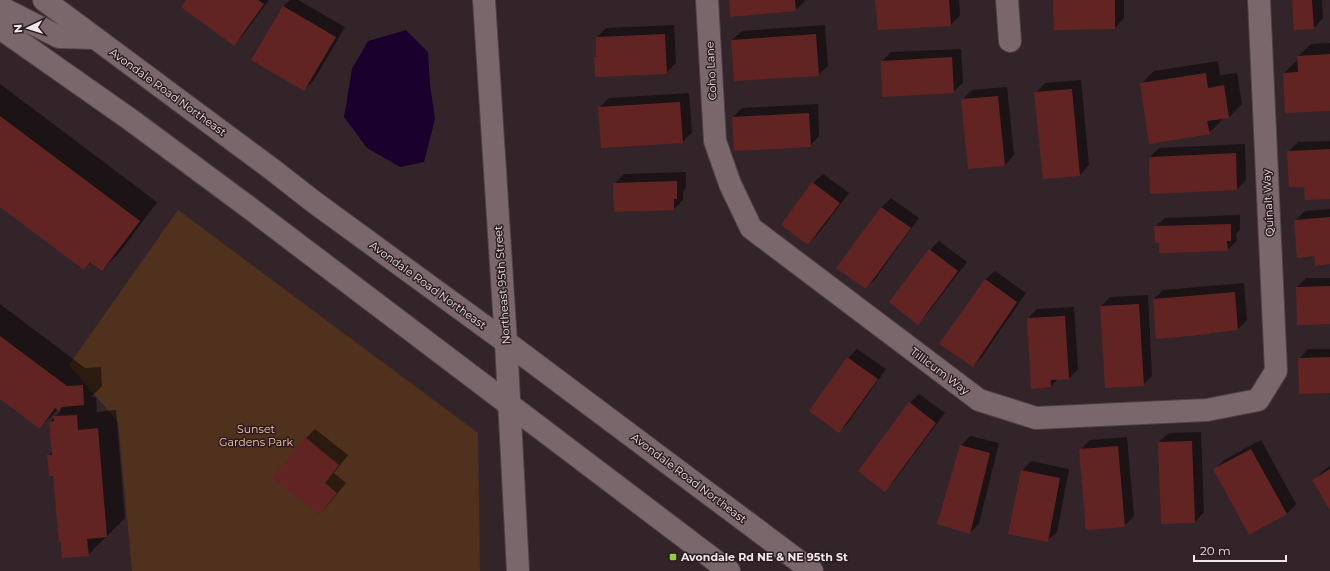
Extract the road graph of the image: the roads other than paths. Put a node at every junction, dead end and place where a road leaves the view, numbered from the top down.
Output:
1 (44, 0) edge
2 (484, 0) edge
3 (707, 0) edge
4 (1007, 0) edge
5 (1259, 0) edge
6 (0, 7) edge
7 (0, 28) edge
8 (95, 38) junction
9 (1010, 41) dead end
10 (715, 141) joint
11 (506, 342) junction
12 (1258, 400) joint
13 (510, 405) junction
14 (518, 571) edge
15 (729, 571) edge
16 (812, 571) edge

1 - 8 main road, Avondale Road Northeast
2 - 11 main road, Northeast 95th Street
3 - 10 main road, Coho Lane
4 - 9 main road
5 - 12 main road, Quinalt Way
6 - 8 main road
7 - 13 main road
8 - 11 main road, Avondale Road Northeast
10 - 12 main road, Tillicum Way
11 - 13 main road, Northeast 95th Street
11 - 16 main road, Avondale Road Northeast
13 - 14 main road, Northeast 95th Street
13 - 15 main road

